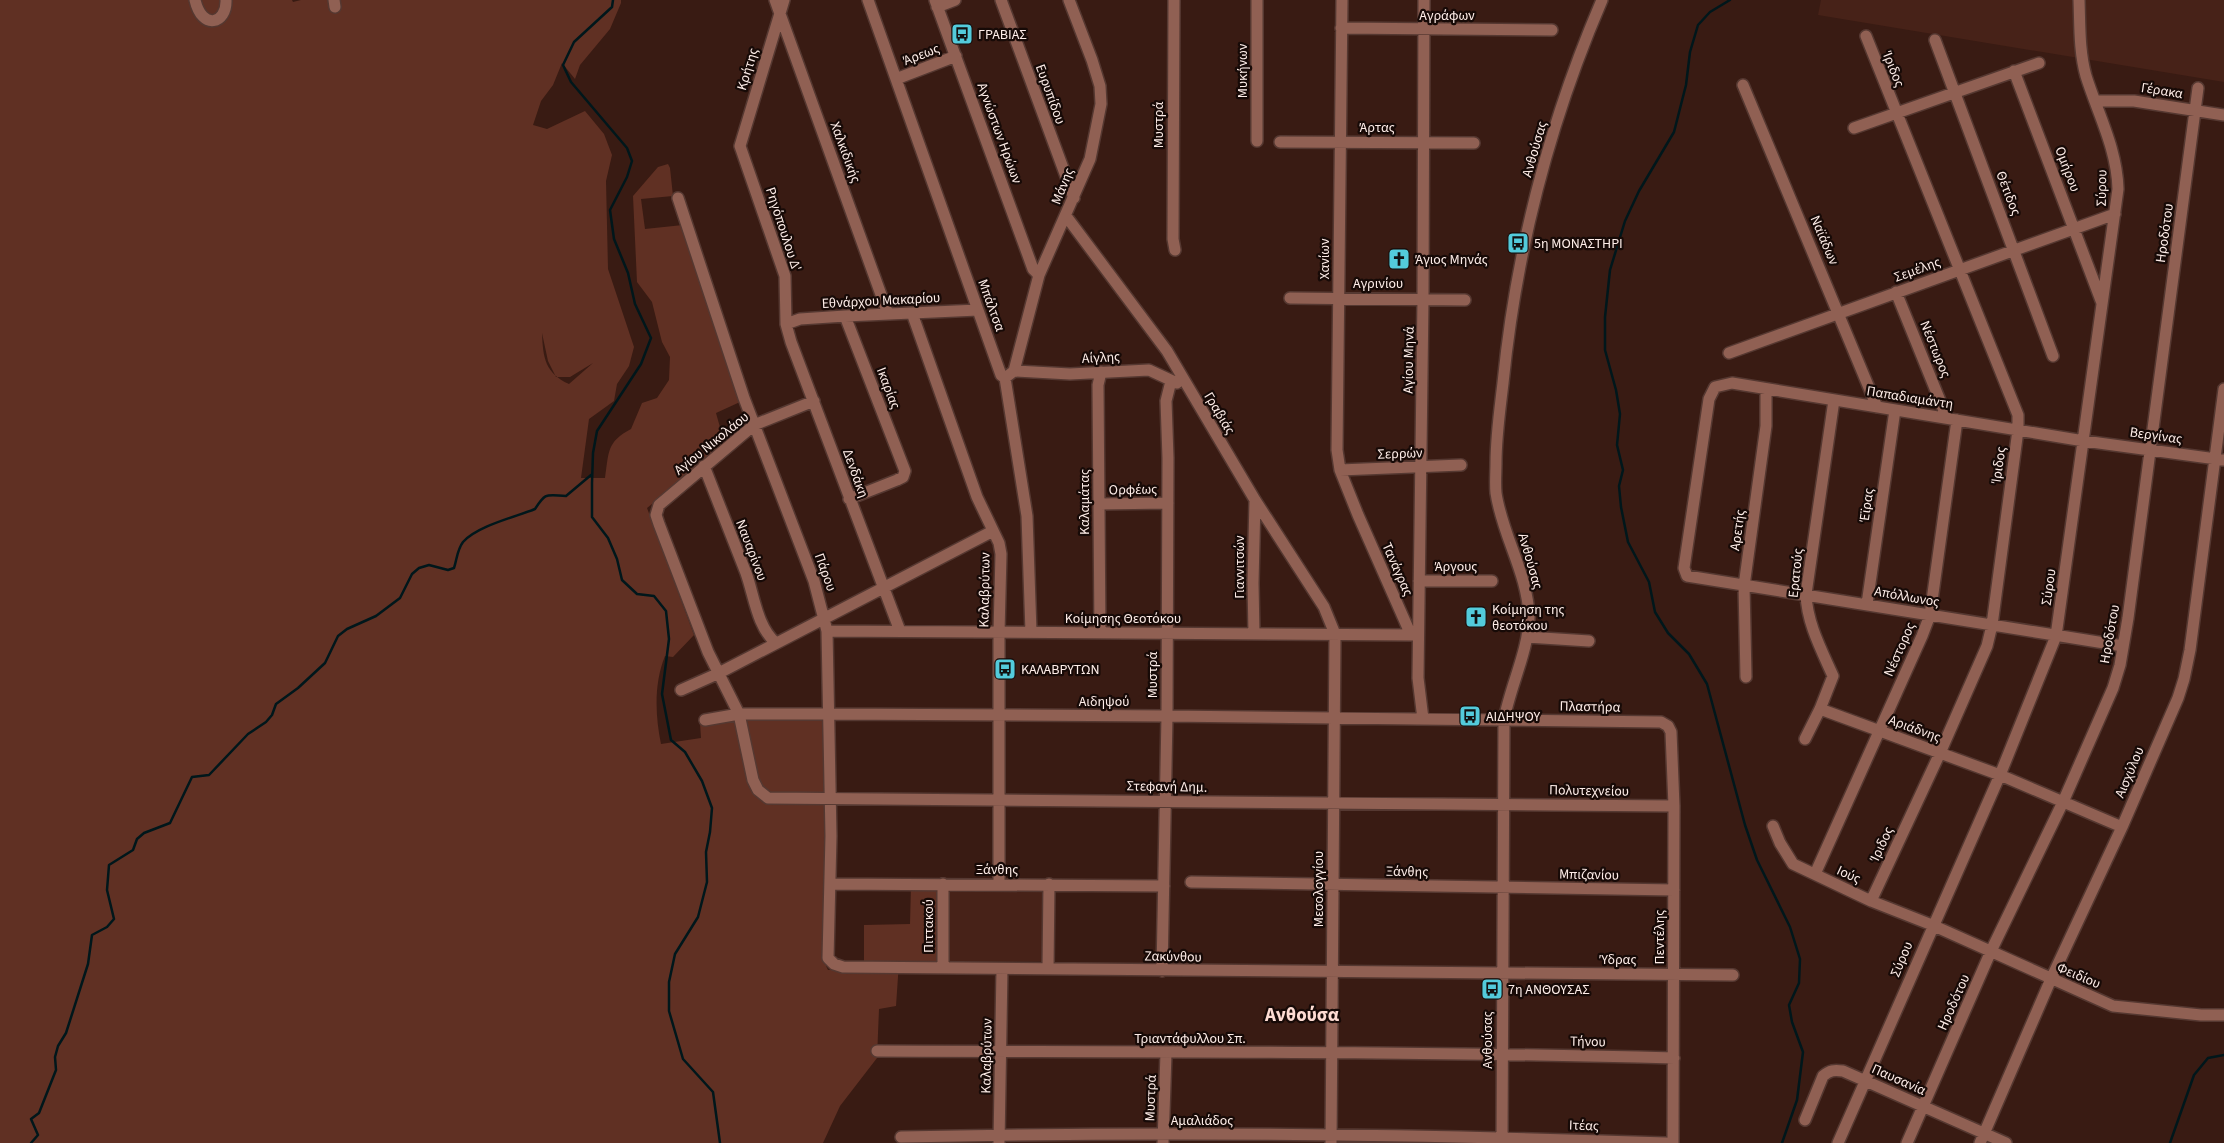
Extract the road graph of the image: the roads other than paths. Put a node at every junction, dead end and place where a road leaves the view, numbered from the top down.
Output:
1 (195, 0) edge
2 (226, 0) edge
3 (775, 0) edge
4 (784, 0) edge
5 (868, 0) edge
6 (955, 0) edge
7 (1001, 0) edge
8 (1069, 0) edge
9 (1174, 0) edge
10 (1257, 0) edge
11 (1342, 0) edge
12 (1424, 0) edge
13 (1602, 0) edge
14 (2079, 0) edge
15 (936, 4) edge
16 (780, 12) junction
17 (1342, 28) junction
18 (1424, 30) junction
19 (1552, 30) dead end
20 (1866, 36) dead end
21 (1935, 40) dead end
22 (956, 56) junction
23 (2039, 63) dead end
24 (2014, 71) junction
25 (896, 79) junction
26 (1743, 85) dead end
27 (2198, 88) dead end
28 (1954, 93) junction
29 (2095, 101) junction
30 (2195, 111) junction
31 (1896, 113) junction
32 (2224, 115) edge
33 (1854, 128) dead end
34 (1257, 141) dead end
35 (1280, 142) dead end
36 (1340, 142) junction
37 (1424, 142) junction
38 (1474, 143) dead end
39 (740, 146) joint
40 (678, 198) dead end
41 (1074, 198) junction
42 (2115, 214) junction
43 (1066, 216) junction
44 (2074, 228) junction
45 (1175, 250) dead end
46 (2015, 250) junction
47 (1958, 270) junction
48 (1039, 275) junction
49 (1896, 292) junction
50 (1290, 298) dead end
51 (1339, 298) junction
52 (1423, 299) junction
53 (1465, 300) dead end
54 (2102, 305) junction
55 (978, 310) junction
56 (1839, 312) junction
57 (912, 313) junction
58 (888, 314) junction
59 (846, 316) junction
60 (786, 324) junction
61 (1729, 353) dead end
62 (2053, 356) dead end
63 (1101, 372) junction
64 (1009, 375) junction
65 (1172, 381) junction
66 (1186, 385) junction
67 (1766, 389) junction
68 (2224, 389) edge
69 (1834, 400) junction
70 (814, 401) junction
71 (1877, 407) junction
72 (1895, 410) junction
73 (1952, 419) junction
74 (754, 425) junction
75 (2018, 430) junction
76 (2084, 441) junction
77 (2150, 449) junction
78 (2220, 459) edge
79 (704, 466) junction
80 (1460, 466) dead end
81 (1421, 467) junction
82 (1340, 470) junction
83 (849, 499) junction
84 (1255, 500) junction
85 (1168, 503) junction
86 (1100, 504) junction
87 (1358, 515) joint
88 (993, 531) junction
89 (1687, 576) joint
90 (1419, 580) junction
91 (1492, 581) dead end
92 (1744, 586) junction
93 (883, 588) junction
94 (1806, 594) junction
95 (1867, 604) junction
96 (1930, 615) junction
97 (825, 618) junction
98 (1992, 625) junction
99 (827, 631) junction
100 (900, 631) junction
101 (999, 632) junction
102 (1031, 632) junction
103 (1100, 633) junction
104 (1167, 633) junction
105 (1254, 634) junction
106 (1335, 634) junction
107 (1415, 635) junction
108 (2056, 636) junction
109 (1527, 637) junction
110 (1589, 641) dead end
111 (776, 643) junction
112 (2123, 646) junction
113 (717, 674) junction
114 (1746, 677) dead end
115 (680, 690) dead end
116 (1820, 709) junction
117 (739, 714) junction
118 (828, 714) junction
119 (999, 716) junction
120 (1167, 716) junction
121 (1334, 718) junction
122 (1423, 719) junction
123 (705, 720) dead end
124 (1504, 720) junction
125 (1878, 730) junction
126 (1671, 732) joint
127 (1805, 739) dead end
128 (1940, 753) junction
129 (2000, 775) junction
130 (830, 798) junction
131 (999, 800) junction
132 (1166, 801) junction
133 (2063, 802) junction
134 (1334, 803) junction
135 (1504, 804) junction
136 (1674, 806) junction
137 (1773, 826) dead end
138 (2122, 827) junction
139 (1814, 874) junction
140 (1191, 882) dead end
141 (830, 884) junction
142 (943, 884) junction
143 (999, 884) junction
144 (1049, 884) junction
145 (1333, 885) junction
146 (1164, 886) junction
147 (1503, 887) junction
148 (1674, 890) junction
149 (1871, 901) junction
150 (1932, 925) junction
151 (1991, 952) junction
152 (843, 968) joint
153 (943, 968) junction
154 (1002, 969) junction
155 (1048, 969) junction
156 (1162, 970) junction
157 (1332, 972) junction
158 (1503, 973) junction
159 (1674, 975) junction
160 (1733, 975) dead end
161 (2051, 980) junction
162 (2224, 1015) edge
163 (877, 1051) dead end
164 (1002, 1051) junction
165 (1332, 1052) junction
166 (1166, 1053) junction
167 (1502, 1054) junction
168 (1674, 1058) junction
169 (1865, 1081) junction
170 (1923, 1106) junction
171 (1805, 1120) dead end
172 (901, 1136) dead end
173 (1982, 1138) edge
174 (1164, 1139) edge
175 (1331, 1139) edge
176 (999, 1140) edge
177 (1502, 1140) edge
178 (1666, 1143) edge
179 (1673, 1143) edge
180 (1838, 1143) edge
181 (1907, 1143) edge
182 (2006, 1143) edge

1 - 2 street
3 - 16 street, Χαλκιδικής
4 - 16 street, Κρήτης
5 - 25 street, Μπάλτσα
6 - 15 street
7 - 41 street, Ευρυπίδου
8 - 41 street, Μάνης
9 - 45 street, Μυστρά
10 - 34 street, Μυκήνων
11 - 17 street, Χανίων
12 - 18 street, Αγίου Μηνά
13 - 109 street, Ανθούσας
14 - 29 street, Σύρου
15 - 22 street, Αγνώστων Ηρώων
16 - 39 street, Κρήτης
16 - 58 street, Χαλκιδικής
17 - 18 street, Αγράφων
17 - 36 street, Χανίων
18 - 19 street, Αγράφων
18 - 37 street, Αγίου Μηνά
20 - 31 street, Ίριδος
21 - 28 street, Θέτιδος
22 - 25 street, Άρεως
22 - 48 street, Αγνώστων Ηρώων
23 - 24 street
24 - 28 street
24 - 44 street, Ομήρου
25 - 55 street, Μπάλτσα
26 - 56 street, Ναϊάδων
27 - 30 street, Ηροδότου
28 - 31 street
28 - 46 street, Θέτιδος
29 - 30 street, Γέρακα
29 - 42 street, Σύρου
30 - 32 street, Γέρακα
30 - 77 street, Ηροδότου
31 - 33 street
31 - 47 street, Ίριδος
35 - 36 street, Άρτας
36 - 37 street, Άρτας
36 - 51 street, Χανίων
37 - 38 street, Άρτας
37 - 52 street, Αγίου Μηνά
39 - 60 street, Ρηγόπουλου Δ'
40 - 74 street, Πάρου
41 - 43 street, Μάνης
42 - 44 street, Σεμέλης
42 - 54 street, Σύρου
43 - 48 street, Μάνης
43 - 66 street, Γραβιάς
44 - 46 street, Σεμέλης
44 - 54 street, Ομήρου
46 - 47 street, Σεμέλης
46 - 62 street, Θέτιδος
47 - 49 street, Σεμέλης
47 - 75 street, Ίριδος
48 - 64 street, Μάνης
49 - 56 street, Σεμέλης
49 - 73 street, Νέστωρος
50 - 51 street, Αγρινίου
51 - 52 street, Αγρινίου
51 - 82 street, Χανίων
52 - 53 street, Αγρινίου
52 - 81 street, Αγίου Μηνά
54 - 76 street, Σύρου
55 - 57 street, Εθνάρχου Μακαρίου
55 - 64 street, Μπάλτσα
56 - 61 street, Σεμέλης
56 - 71 street, Ναϊάδων
57 - 58 street, Εθνάρχου Μακαρίου
57 - 88 street, Καλαβρύτων
58 - 59 street, Εθνάρχου Μακαρίου
59 - 60 street, Εθνάρχου Μακαρίου
59 - 83 street, Ικαρίας
60 - 70 street, Δενδάκη
63 - 64 street, Αίγλης
63 - 65 street, Αίγλης
63 - 86 street, Καλαμάτας
64 - 102 street, Μπάλτσα
65 - 66 street, Αίγλης
65 - 85 street, Μυστρά
66 - 84 street, Γραβιάς
67 - 69 street, Παπαδιαμάντη
67 - 89 street, Παπαδιαμάντη
67 - 92 street, Αρετής
68 - 78 street, Αισχύλου
69 - 71 street, Παπαδιαμάντη
69 - 94 street, Ερατούς
70 - 74 street, Αγίου Νικολάου
70 - 83 street, Δενδάκη
71 - 72 street, Παπαδιαμάντη
72 - 73 street, Παπαδιαμάντη
72 - 95 street, Έϊρας
73 - 75 street, Παπαδιαμάντη
73 - 96 street, Νέστορος
74 - 79 street, Αγίου Νικολάου
74 - 97 street, Πάρου
75 - 76 street, Παπαδιαμάντη
75 - 98 street, Ίριδος
76 - 77 street, Βεργίνας
76 - 108 street, Σύρου
77 - 78 street, Βεργίνας
77 - 112 street, Ηροδότου
78 - 138 street, Αισχύλου
79 - 111 street, Ναυαρίνου
79 - 113 street, Αγίου Νικολάου
80 - 81 street, Σερρών
81 - 82 street, Σερρών
81 - 90 street, Αγίου Μηνά
82 - 87 street, Χανίων
83 - 93 street, Δενδάκη
84 - 105 street, Γιαννιτσών
84 - 106 street, Γραβιάς
85 - 86 street, Ορφέως
85 - 104 street, Μυστρά
86 - 103 street, Καλαμάτας
87 - 107 street, Τανάγρας
88 - 93 street
88 - 101 street, Καλαβρύτων
89 - 92 street, Απόλλωνος
90 - 91 street, Άργους
90 - 107 street, Αγίου Μηνά
92 - 94 street, Απόλλωνος
92 - 114 street, Αρετής
93 - 97 street
93 - 100 street, Δενδάκη
94 - 95 street, Απόλλωνος
94 - 116 street, Ερατούς
95 - 96 street, Απόλλωνος
96 - 98 street, Απόλλωνος
96 - 125 street, Νέστορος
97 - 99 street, Πάρου
97 - 111 street
98 - 108 street, Απόλλωνος
98 - 128 street, Ίριδος
99 - 100 street, Κοίμησης Θεοτόκου
99 - 118 street, Πάρου
100 - 101 street, Κοίμησης Θεοτόκου
101 - 102 street, Κοίμησης Θεοτόκου
101 - 119 street, Καλαβρύτων
102 - 103 street, Κοίμησης Θεοτόκου
103 - 104 street, Κοίμησης Θεοτόκου
104 - 105 street, Κοίμησης Θεοτόκου
104 - 120 street, Μυστρά
105 - 106 street, Κοίμησης Θεοτόκου
106 - 107 street, Κοίμησης Θεοτόκου
106 - 121 street, Μεσολογγίου
107 - 122 street, Αγίου Μηνά
108 - 112 street, Απόλλωνος
108 - 129 street, Σύρου
109 - 110 street
109 - 124 street, Ανθούσας
111 - 113 street
112 - 133 street, Ηροδότου
113 - 115 street
113 - 117 street
116 - 125 street, Αριάδνης
116 - 127 street, Ερατούς
117 - 118 street, Αιδηψού
117 - 123 street, Αιδηψού
117 - 130 street, Στεφανή Δημ.
118 - 119 street, Αιδηψού
118 - 130 street, Πάρου
119 - 120 street, Αιδηψού
119 - 131 street, Καλαβρύτων
120 - 121 street, Αιδηψού
120 - 132 street, Μυστρά
121 - 122 street, Αιδηψού
121 - 134 street, Μεσολογγίου
122 - 124 street, Αιδηψού
124 - 126 street, Πλαστήρα
124 - 135 street, Ανθούσας
125 - 128 street, Αριάδνης
125 - 139 street, Νέστορος
126 - 136 street, Πεντέλης
128 - 129 street, Αριάδνης
128 - 149 street, Ίριδος
129 - 133 street, Αριάδνης
129 - 150 street, Σύρου
130 - 131 street, Στεφανή Δημ.
130 - 141 street, Πάρου
131 - 132 street, Στεφανή Δημ.
131 - 143 street, Καλαβρύτων
132 - 134 street, Στεφανή Δημ.
132 - 146 street, Μυστρά
133 - 138 street, Αριάδνης
133 - 151 street, Ηροδότου
134 - 135 street, Στεφανή Δημ.
134 - 145 street, Μεσολογγίου
135 - 136 street, Πολυτεχνείου
135 - 147 street, Ανθούσας
136 - 148 street, Πεντέλης
137 - 139 street, Ιούς
138 - 161 street, Αισχύλου
139 - 149 street, Ιούς
140 - 145 street, Ξάνθης
141 - 142 street, Ξάνθης
141 - 152 street, Πάρου
142 - 143 street, Ξάνθης
142 - 153 street, Πιττακού
143 - 144 street, Ξάνθης
144 - 146 street, Ξάνθης
144 - 155 street
145 - 147 street, Ξάνθης
145 - 157 street, Μεσολογγίου
146 - 156 street, Μυστρά
147 - 148 street, Μπιζανίου
147 - 158 street, Ανθούσας
148 - 159 street, Πεντέλης
149 - 150 street, Ιούς
150 - 151 street, Φειδίου
150 - 169 street, Σύρου
151 - 161 street, Φειδίου
151 - 170 street, Ηροδότου
152 - 153 street, Ζακύνθου
153 - 154 street, Ζακύνθου
154 - 155 street, Ζακύνθου
154 - 164 street, Καλαβρύτων
155 - 156 street, Ζακύνθου
156 - 157 street, Ζακύνθου
157 - 158 street, Ζακύνθου
157 - 165 street, Μεσολογγίου
158 - 159 street, Ύδρας
158 - 167 street, Ανθούσας
159 - 160 street, Ύδρας
159 - 168 street, Πεντέλης
161 - 162 street, Φειδίου
161 - 173 street, Αισχύλου
163 - 164 street, Τριαντάφυλλου Σπ.
164 - 166 street, Τριαντάφυλλου Σπ.
164 - 176 street, Καλαβρύτων
165 - 166 street, Τριαντάφυλλου Σπ.
165 - 167 street, Τριαντάφυλλου Σπ.
165 - 175 street, Μεσολογγίου
166 - 174 street, Μυστρά
167 - 168 street, Τήνου
167 - 177 street, Ανθούσας
168 - 179 street, Πεντέλης
169 - 170 street, Παυσανία
169 - 171 street, Παυσανία
169 - 180 street, Σύρου
170 - 173 street, Παυσανία
170 - 181 street, Ηροδότου
172 - 176 street, Αμαλιάδος
173 - 182 street, Παυσανία
174 - 175 street, Αμαλιάδος
174 - 176 street, Αμαλιάδος
175 - 177 street, Αμαλιάδος
177 - 178 street, Ιτέας

